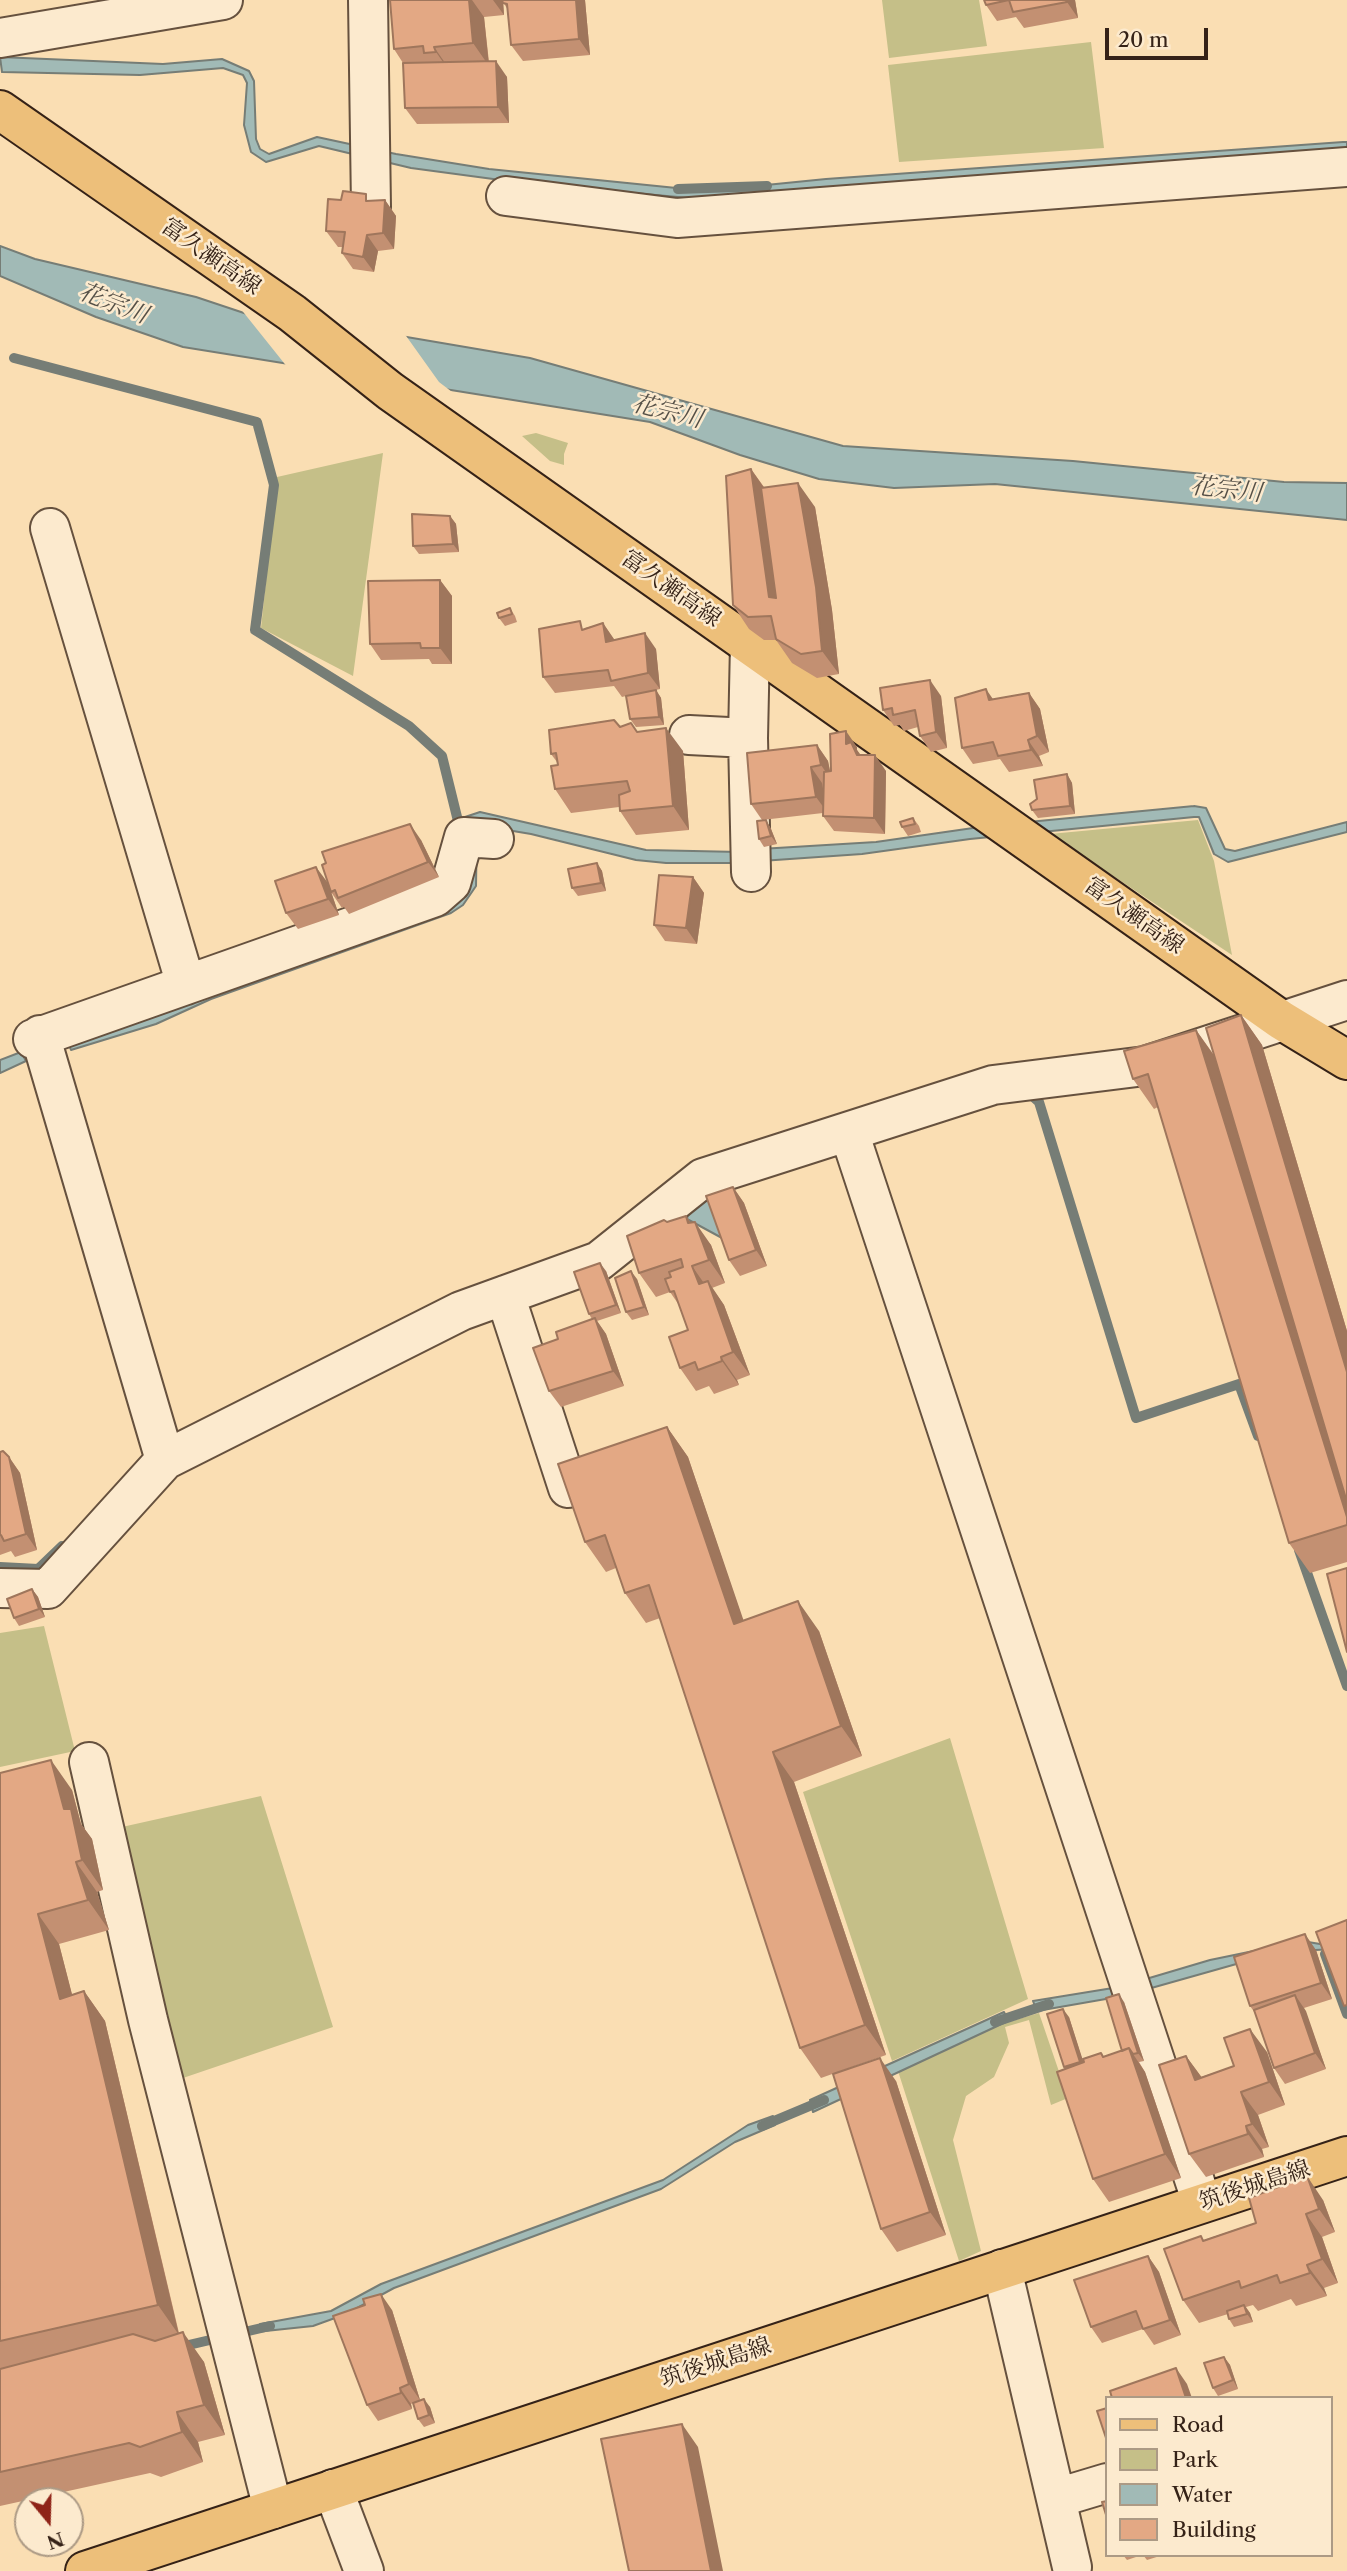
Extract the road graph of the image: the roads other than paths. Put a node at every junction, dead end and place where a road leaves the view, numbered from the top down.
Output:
1 (223, 0) edge
2 (368, 0) edge
3 (98, 9) edge
4 (0, 38) edge
5 (0, 110) edge
6 (1347, 167) edge
7 (506, 196) dead end
8 (371, 207) edge
9 (50, 528) dead end
10 (750, 644) junction
11 (689, 735) dead end
12 (748, 738) junction
13 (494, 839) dead end
14 (751, 872) dead end
15 (186, 985) junction
16 (1347, 1000) edge
17 (1281, 1020) junction
18 (1347, 1060) edge
19 (849, 1132) junction
20 (505, 1295) junction
21 (165, 1460) junction
22 (568, 1488) edge
23 (0, 1588) edge
24 (89, 1762) dead end
25 (1347, 2156) edge
26 (1202, 2203) junction
27 (1002, 2269) junction
28 (1106, 2483) edge
29 (333, 2489) junction
30 (1056, 2498) junction
31 (273, 2509) junction
32 (1072, 2567) dead end
33 (85, 2571) edge
34 (364, 2571) edge

1 - 3 street
2 - 8 street
3 - 4 street
5 - 10 main road, 富久瀬高線
6 - 7 street
9 - 15 street
10 - 12 street
10 - 17 main road, 富久瀬高線
11 - 12 street
12 - 14 street
13 - 15 street
15 - 21 street
16 - 17 street
17 - 18 main road, 富久瀬高線
17 - 19 street
19 - 20 street
19 - 26 street
20 - 21 street
20 - 22 street
21 - 23 street
24 - 31 street
25 - 26 main road, 筑後城島線
26 - 27 main road, 筑後城島線
27 - 29 main road, 筑後城島線
27 - 30 street
28 - 30 street
29 - 31 main road, 筑後城島線
29 - 34 street
30 - 32 street
31 - 33 main road, 筑後城島線

